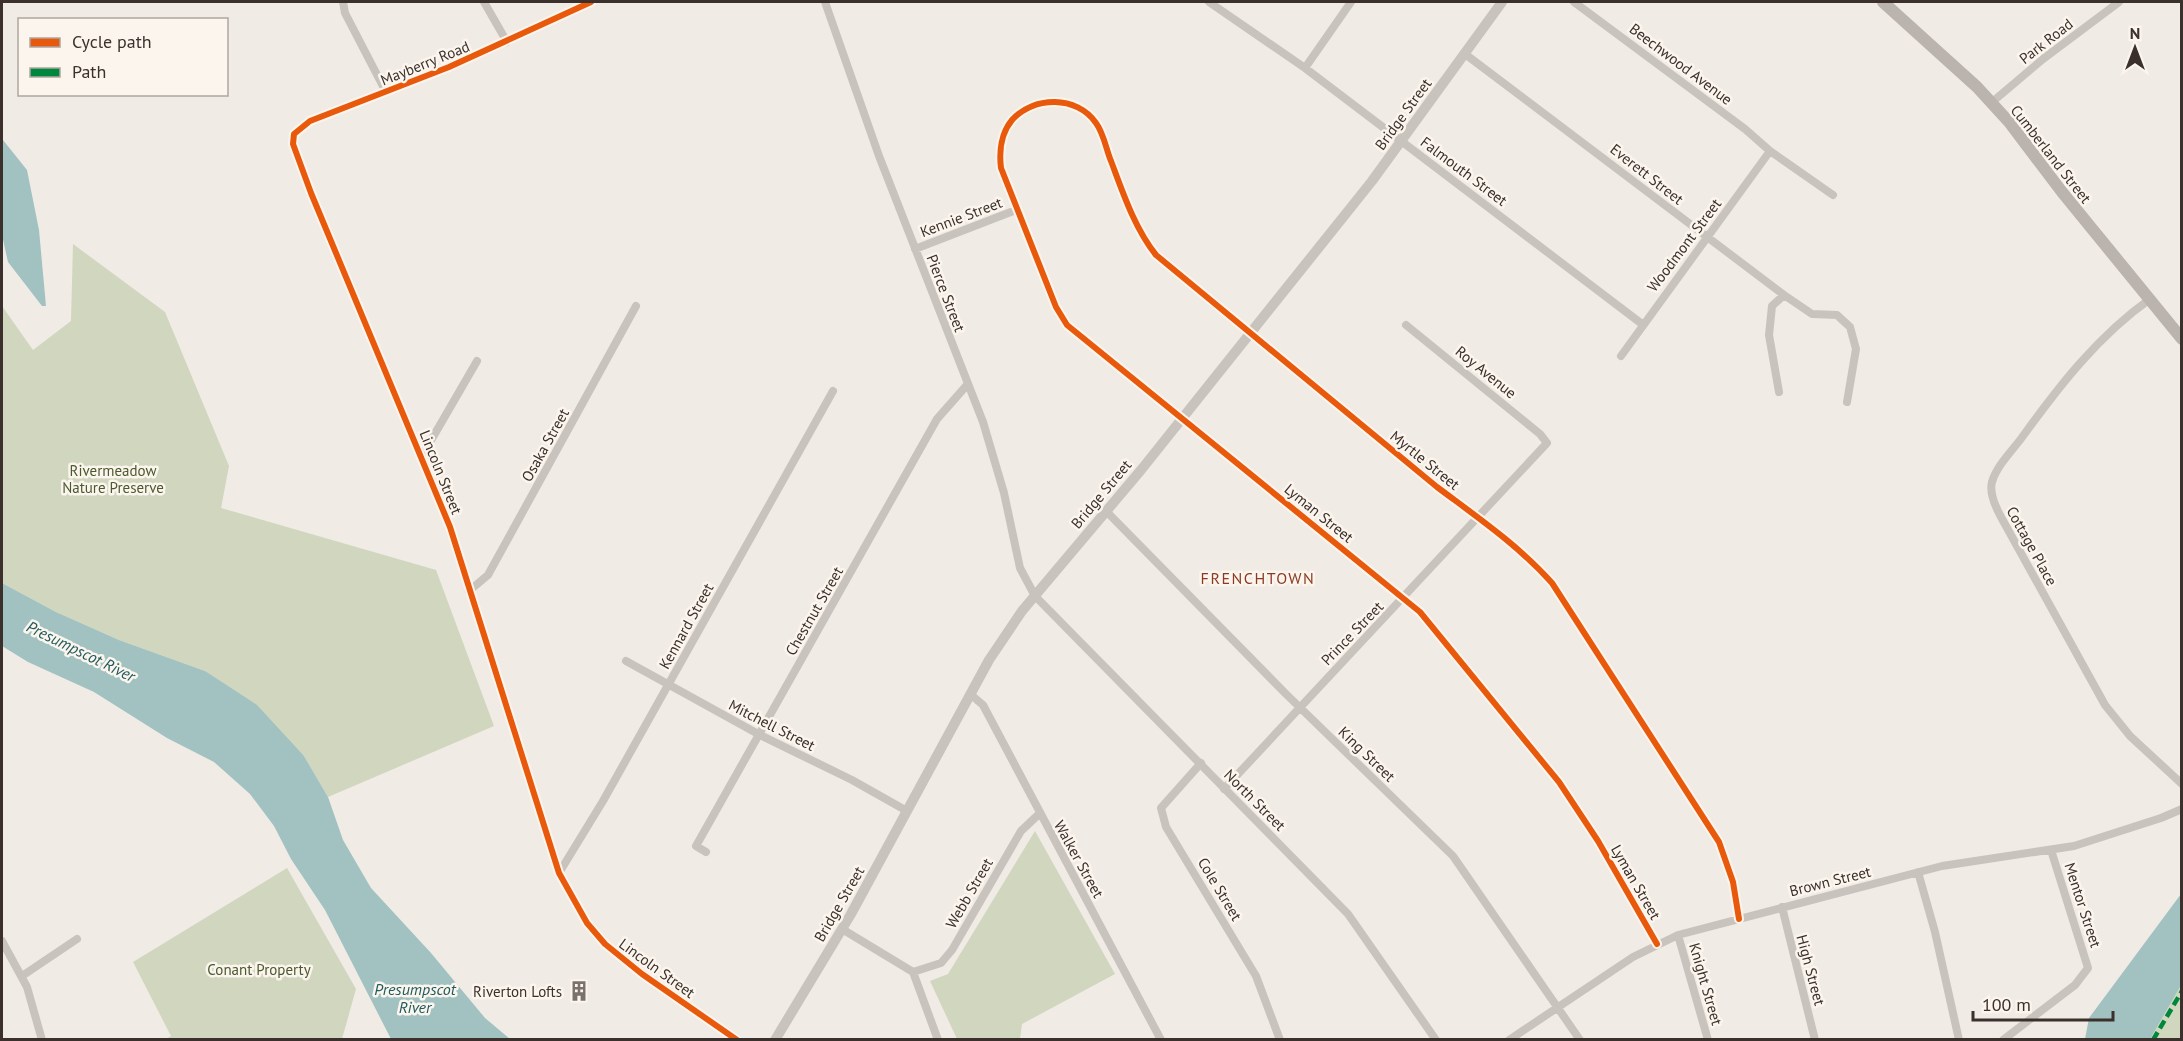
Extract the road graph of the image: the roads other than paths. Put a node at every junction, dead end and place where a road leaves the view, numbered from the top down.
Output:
1 (343, 2) edge
2 (484, 2) edge
3 (591, 2) edge
4 (825, 2) edge
5 (1209, 2) edge
6 (1351, 2) edge
7 (1502, 2) edge
8 (1574, 2) edge
9 (1883, 2) edge
10 (2118, 2) edge
11 (1220, 5) edge
12 (507, 42) junction
13 (1465, 54) junction
14 (1305, 68) junction
15 (386, 92) junction
16 (1991, 104) junction
17 (1023, 110) joint
18 (299, 129) joint
19 (1402, 141) junction
20 (1770, 152) junction
21 (1833, 195) dead end
22 (1016, 210) junction
23 (1707, 236) junction
24 (915, 249) junction
25 (1784, 295) junction
26 (2150, 299) junction
27 (636, 306) dead end
28 (1642, 324) junction
29 (1406, 325) dead end
30 (1250, 334) junction
31 (2181, 339) edge
32 (1621, 356) dead end
33 (477, 361) dead end
34 (967, 385) junction
35 (832, 391) dead end
36 (1779, 392) dead end
37 (1847, 402) dead end
38 (1182, 416) junction
39 (1547, 443) joint
40 (422, 456) junction
41 (1106, 511) junction
42 (1480, 517) junction
43 (469, 591) junction
44 (1035, 596) junction
45 (1405, 597) junction
46 (626, 661) dead end
47 (668, 685) junction
48 (970, 694) junction
49 (1301, 707) junction
50 (760, 735) junction
51 (1201, 763) junction
52 (2181, 784) edge
53 (1224, 789) junction
54 (2181, 808) edge
55 (907, 811) junction
56 (1039, 814) junction
57 (2051, 850) junction
58 (706, 852) dead end
59 (1918, 872) junction
60 (559, 873) junction
61 (1782, 907) junction
62 (1739, 919) junction
63 (842, 929) junction
64 (1678, 935) junction
65 (77, 939) dead end
66 (2, 941) edge
67 (1658, 944) junction
68 (913, 972) junction
69 (22, 976) junction
70 (1559, 1006) junction
71 (42, 1040) edge
72 (737, 1040) edge
73 (775, 1040) edge
74 (938, 1040) edge
75 (1161, 1040) edge
76 (1280, 1040) edge
77 (1436, 1040) edge
78 (1509, 1040) edge
79 (1580, 1040) edge
80 (1708, 1040) edge
81 (1815, 1040) edge
82 (1959, 1040) edge
83 (2003, 1040) edge

1 - 15 street
2 - 12 street
3 - 12 street, Mayberry Road
4 - 24 street, Pierce Street
5 - 11 street, Falmouth Street
6 - 14 street
7 - 13 street, Bridge Street
8 - 20 street, Beechwood Avenue
9 - 16 main road, Cumberland Street
10 - 16 street, Park Road
11 - 14 street, Falmouth Street
12 - 15 street, Mayberry Road
13 - 19 street, Bridge Street
13 - 23 street, Everett Street
14 - 19 street, Falmouth Street
15 - 18 street, Mayberry Road
16 - 26 main road, Cumberland Street
17 - 22 street, Lyman Street
17 - 30 street, Myrtle Street
18 - 40 street, Lincoln Street
19 - 28 street, Falmouth Street
19 - 30 street, Bridge Street
20 - 21 street, Beechwood Avenue
20 - 23 street, Woodmont Street
22 - 24 street, Kennie Street
22 - 38 street, Lyman Street
23 - 25 street, Everett Street
23 - 28 street, Woodmont Street
24 - 34 street, Pierce Street
25 - 36 street
25 - 37 street, Everett Street
26 - 31 main road, Cumberland Street
26 - 52 street, Cottage Place
27 - 43 street, Osaka Street
28 - 32 street, Woodmont Street
29 - 39 street, Roy Avenue
30 - 38 street, Bridge Street
30 - 42 street, Myrtle Street
33 - 40 street
34 - 44 street, Pierce Street
34 - 50 street, Chestnut Street
35 - 47 street, Kennard Street
38 - 41 street, Bridge Street
38 - 45 street, Lyman Street
39 - 42 street, Prince Street
40 - 43 street, Lincoln Street
41 - 44 street, Bridge Street
41 - 49 street, King Street
42 - 45 street, Prince Street
42 - 62 street, Myrtle Street
43 - 60 street, Lincoln Street
44 - 48 street, Bridge Street
44 - 51 street, North Street
45 - 49 street, Prince Street
45 - 67 street, Lyman Street
46 - 47 street, Mitchell Street
47 - 50 street, Mitchell Street
47 - 60 street, Kennard Street
48 - 55 street, Bridge Street
48 - 56 street, Walker Street
49 - 53 street, Prince Street
49 - 70 street, King Street
50 - 55 street, Mitchell Street
50 - 58 street, Chestnut Street
51 - 53 street, North Street
51 - 76 street, Cole Street
53 - 77 street, North Street
54 - 57 street, Brown Street
55 - 63 street, Bridge Street
56 - 68 street, Webb Street
56 - 75 street, Walker Street
57 - 59 street, Brown Street
57 - 83 street, Mentor Street
59 - 61 street, Brown Street
59 - 82 street
60 - 72 street, Lincoln Street
61 - 62 street, Brown Street
61 - 81 street, High Street
62 - 64 street, Brown Street
63 - 68 street
63 - 73 street, Bridge Street
64 - 67 street, Brown Street
64 - 80 street, Knight Street
65 - 69 street
66 - 69 street
67 - 70 street, Brown Street
68 - 74 street
69 - 71 street
70 - 78 street, Brown Street
70 - 79 street, King Street

